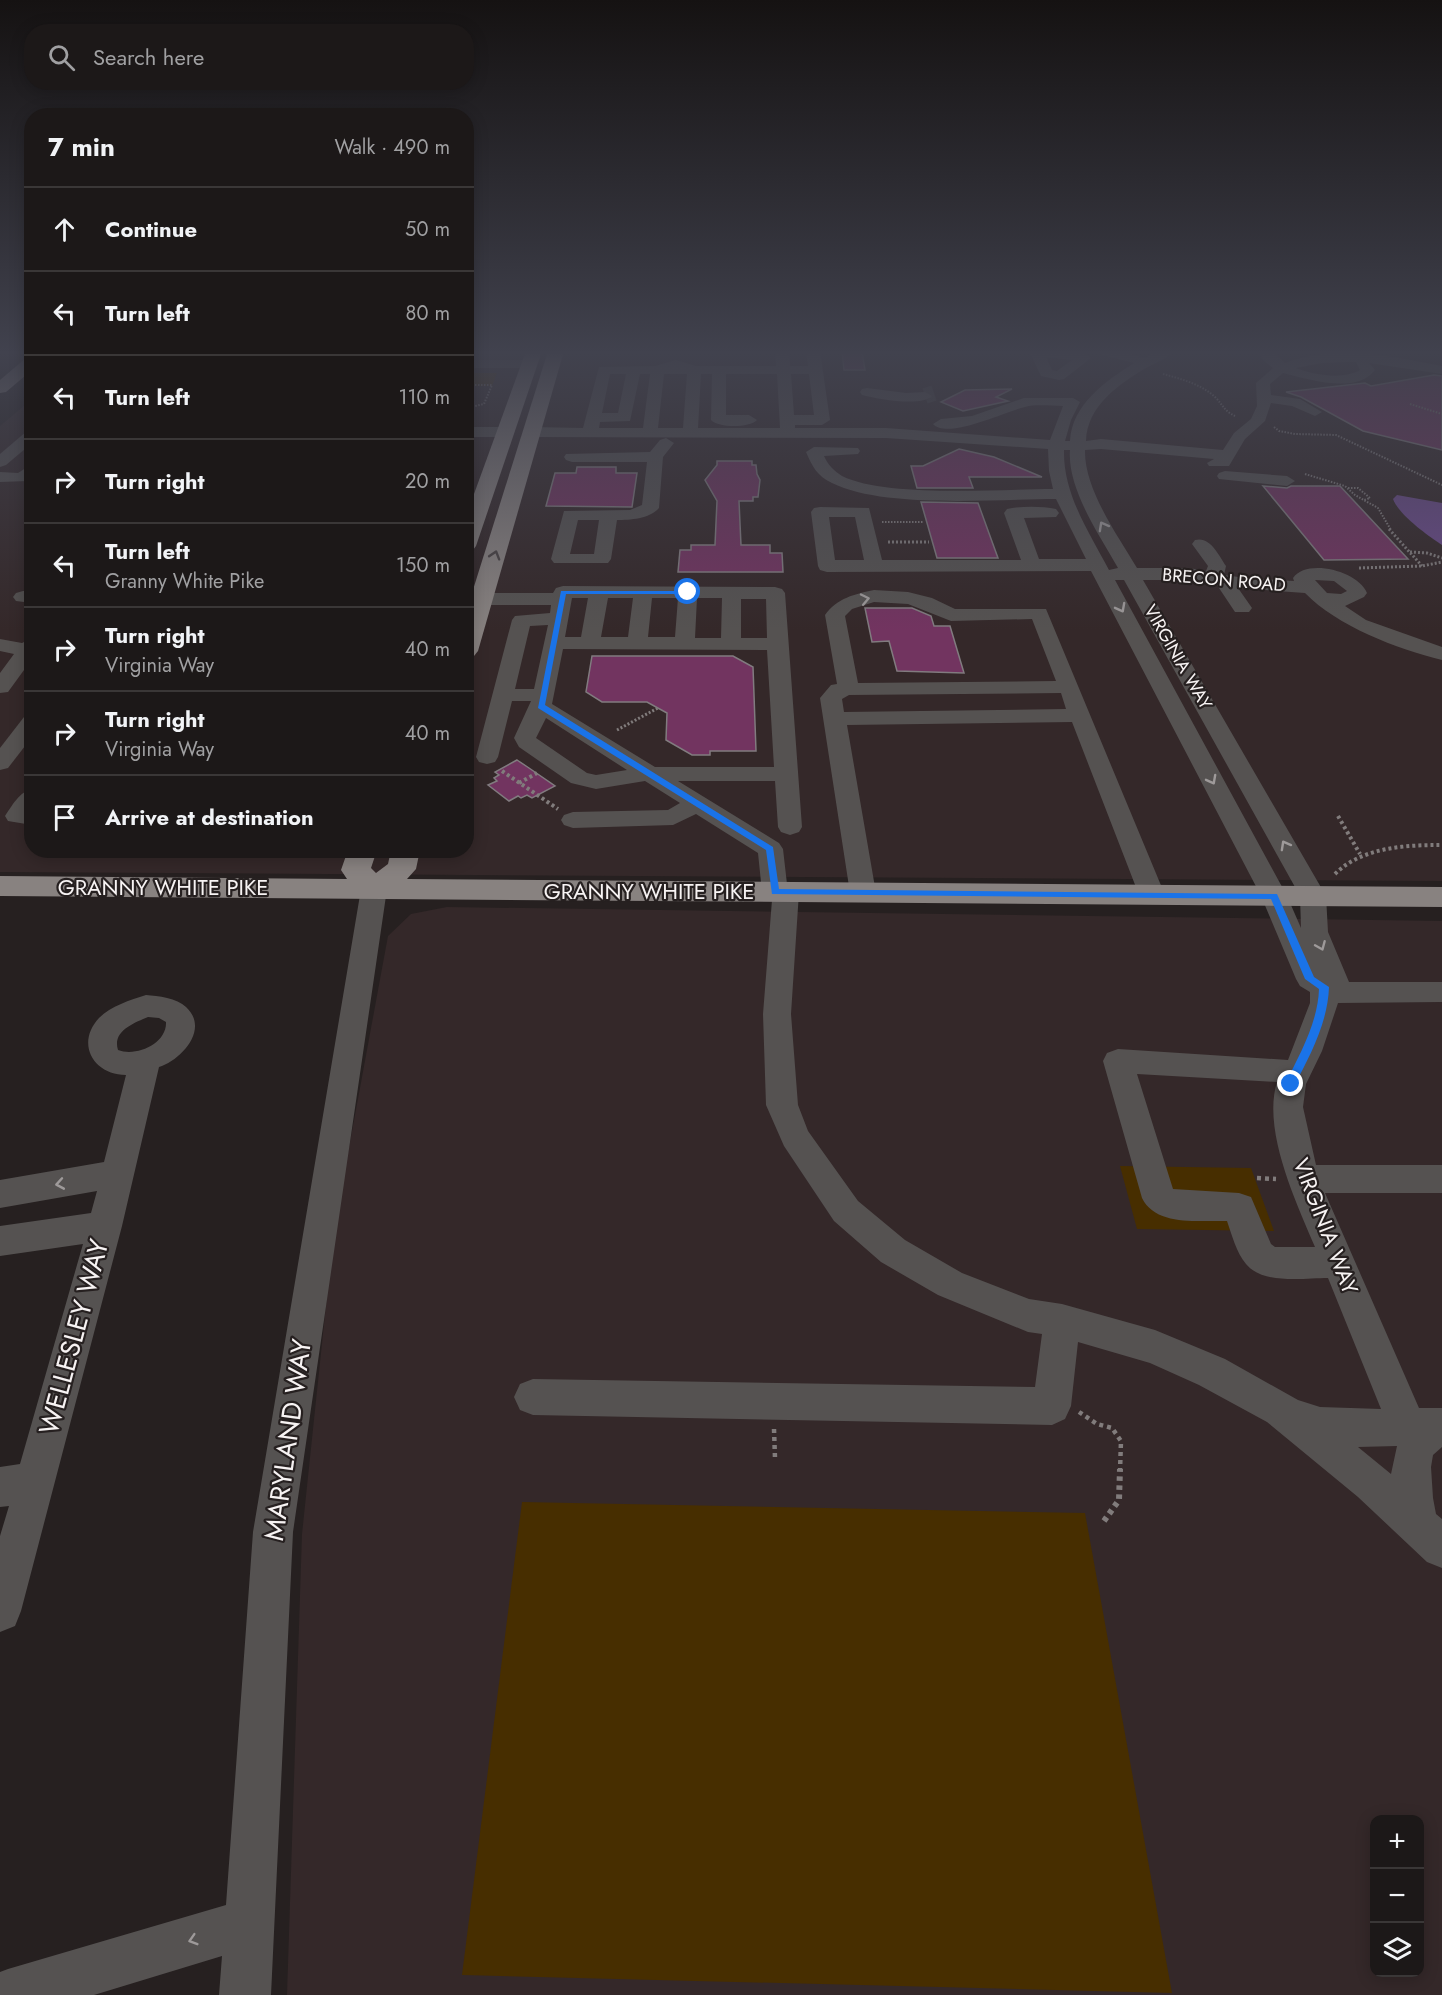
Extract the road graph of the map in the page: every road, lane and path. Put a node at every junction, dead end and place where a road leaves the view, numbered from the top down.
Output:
1 (20, 444) edge
2 (502, 444) edge
3 (528, 444) edge
4 (652, 444) edge
5 (670, 444) edge
6 (675, 444) edge
7 (872, 444) edge
8 (885, 444) edge
9 (1056, 444) edge
10 (1057, 444) edge
11 (1235, 444) edge
12 (1076, 446) junction
13 (681, 448) dead end
14 (890, 451) dead end
15 (572, 457) dead end
16 (0, 462) edge
17 (1225, 465) junction
18 (24, 475) edge
19 (1292, 476) joint
20 (0, 477) edge
21 (1348, 488) junction
22 (1063, 494) junction
23 (1363, 500) junction
24 (1070, 513) junction
25 (609, 515) dead end
26 (865, 522) junction
27 (924, 522) dead end
28 (474, 523) edge
29 (869, 542) junction
30 (929, 542) dead end
31 (1202, 544) dead end
32 (1410, 552) junction
33 (1442, 560) edge
34 (1032, 565) junction
35 (874, 566) junction
36 (1422, 566) junction
37 (1100, 570) junction
38 (1130, 574) junction
39 (1336, 576) junction
40 (1219, 580) junction
41 (599, 592) junction
42 (643, 592) junction
43 (688, 592) junction
44 (1315, 592) junction
45 (732, 593) junction
46 (475, 599) edge
47 (1242, 608) dead end
48 (560, 609) junction
49 (554, 643) junction
50 (590, 643) junction
51 (638, 643) junction
52 (685, 643) junction
53 (731, 644) junction
54 (777, 644) junction
55 (0, 645) edge
56 (24, 647) edge
57 (24, 654) edge
58 (1442, 654) edge
59 (0, 686) edge
60 (1069, 687) junction
61 (849, 690) junction
62 (503, 695) junction
63 (542, 701) junction
64 (1081, 715) junction
65 (834, 719) junction
66 (24, 732) edge
67 (487, 757) joint
68 (0, 763) edge
69 (648, 774) junction
70 (786, 774) junction
71 (696, 804) junction
72 (1338, 816) dead end
73 (573, 819) joint
74 (790, 827) dead end
75 (1442, 845) edge
76 (1360, 854) junction
77 (360, 858) edge
78 (403, 858) edge
79 (1335, 874) dead end
80 (0, 886) edge
81 (374, 889) junction
82 (781, 892) junction
83 (863, 892) junction
84 (1152, 895) junction
85 (1274, 896) junction
86 (1313, 896) junction
87 (1442, 897) edge
88 (1324, 990) junction
89 (1442, 992) edge
90 (145, 1062) dead end
91 (1296, 1072) junction
92 (117, 1174) junction
93 (1303, 1179) junction
94 (1442, 1179) edge
95 (0, 1194) edge
96 (105, 1226) junction
97 (0, 1241) edge
98 (1339, 1263) junction
99 (1062, 1321) junction
100 (1053, 1395) junction
101 (533, 1397) dead end
102 (1280, 1409) junction
103 (1431, 1427) edge
104 (17, 1485) edge
105 (1104, 1521) dead end
106 (1430, 1536) edge
107 (0, 1611) edge
108 (249, 1923) junction
109 (8, 1995) edge
110 (244, 1995) edge

1 - 16 street
2 - 28 main road
46 -> 3 main road
4 - 15 street
5 - 25 street
6 - 13 street
7 - 22 street
8 - 14 street
9 - 22 street, VIRGINIA WAY
10 - 12 street
11 - 17 street
12 - 17 street
38 -> 12 street, VIRGINIA WAY
17 - 19 street
18 - 20 street
19 - 21 path
21 - 23 path
21 - 23 path
22 - 24 street, VIRGINIA WAY
23 - 32 path
24 - 34 street
24 - 37 street, VIRGINIA WAY
26 - 27 path
26 - 29 street
26 - 35 street, BRECON ROAD
29 - 30 path
29 - 35 street
31 - 40 street
32 - 33 path
32 - 36 path
33 - 36 path
34 - 35 street, BRECON ROAD
34 - 37 street, BRECON ROAD
36 - 39 path
37 - 38 street, BRECON ROAD
37 -> 85 street, VIRGINIA WAY
38 - 40 street, BRECON ROAD
86 -> 38 street, VIRGINIA WAY
39 - 44 street
39 - 44 street, BRECON ROAD
40 - 44 street, BRECON ROAD
40 - 47 street
41 - 42 street
41 - 48 street
41 - 50 street
42 - 43 street
42 - 51 street
43 - 45 street
43 - 52 street
44 - 58 street
45 - 53 street
45 - 54 street
46 - 48 street
48 - 49 street
48 - 62 street
49 - 50 street
49 - 63 street
50 - 51 street
51 - 52 street
52 - 53 street
53 - 54 street
54 - 70 street
55 - 56 street
57 - 59 street
60 - 61 street
61 -> 60 street
60 - 64 street
61 - 65 street
62 - 63 street
62 - 67 street
63 - 69 street
63 - 69 street
64 - 65 street
64 - 84 street
65 - 83 street
66 - 68 street
67 - 73 path
69 - 70 street
69 - 71 street
70 - 74 street
71 - 73 street
71 - 82 street
72 - 76 path
75 - 76 path
76 - 79 path
77 - 81 main road
78 - 81 main road
80 - 81 main road, GRANNY WHITE PIKE
81 - 82 main road, GRANNY WHITE PIKE
81 - 108 street, MARYLAND WAY
82 - 83 main road, GRANNY WHITE PIKE
82 - 99 street
83 - 84 main road, GRANNY WHITE PIKE
84 - 85 main road, GRANNY WHITE PIKE
85 - 86 main road, GRANNY WHITE PIKE
85 - 88 street, VIRGINIA WAY
86 - 87 main road, GRANNY WHITE PIKE
86 -> 88 street, VIRGINIA WAY
88 - 89 street
88 - 91 street, VIRGINIA WAY
90 - 92 street, WELLESLEY WAY
91 - 93 street, VIRGINIA WAY
91 - 98 street
92 -> 95 street
92 - 96 street, WELLESLEY WAY
93 - 94 street
93 - 98 street, VIRGINIA WAY
96 - 97 street
96 - 104 street, WELLESLEY WAY
98 - 103 street, VIRGINIA WAY
99 - 100 street
99 - 102 street
100 - 101 street
100 - 105 path
102 - 103 street
102 - 106 street
103 - 106 street
104 - 107 street, WELLESLEY WAY
108 -> 109 street
108 - 110 street, MARYLAND WAY

